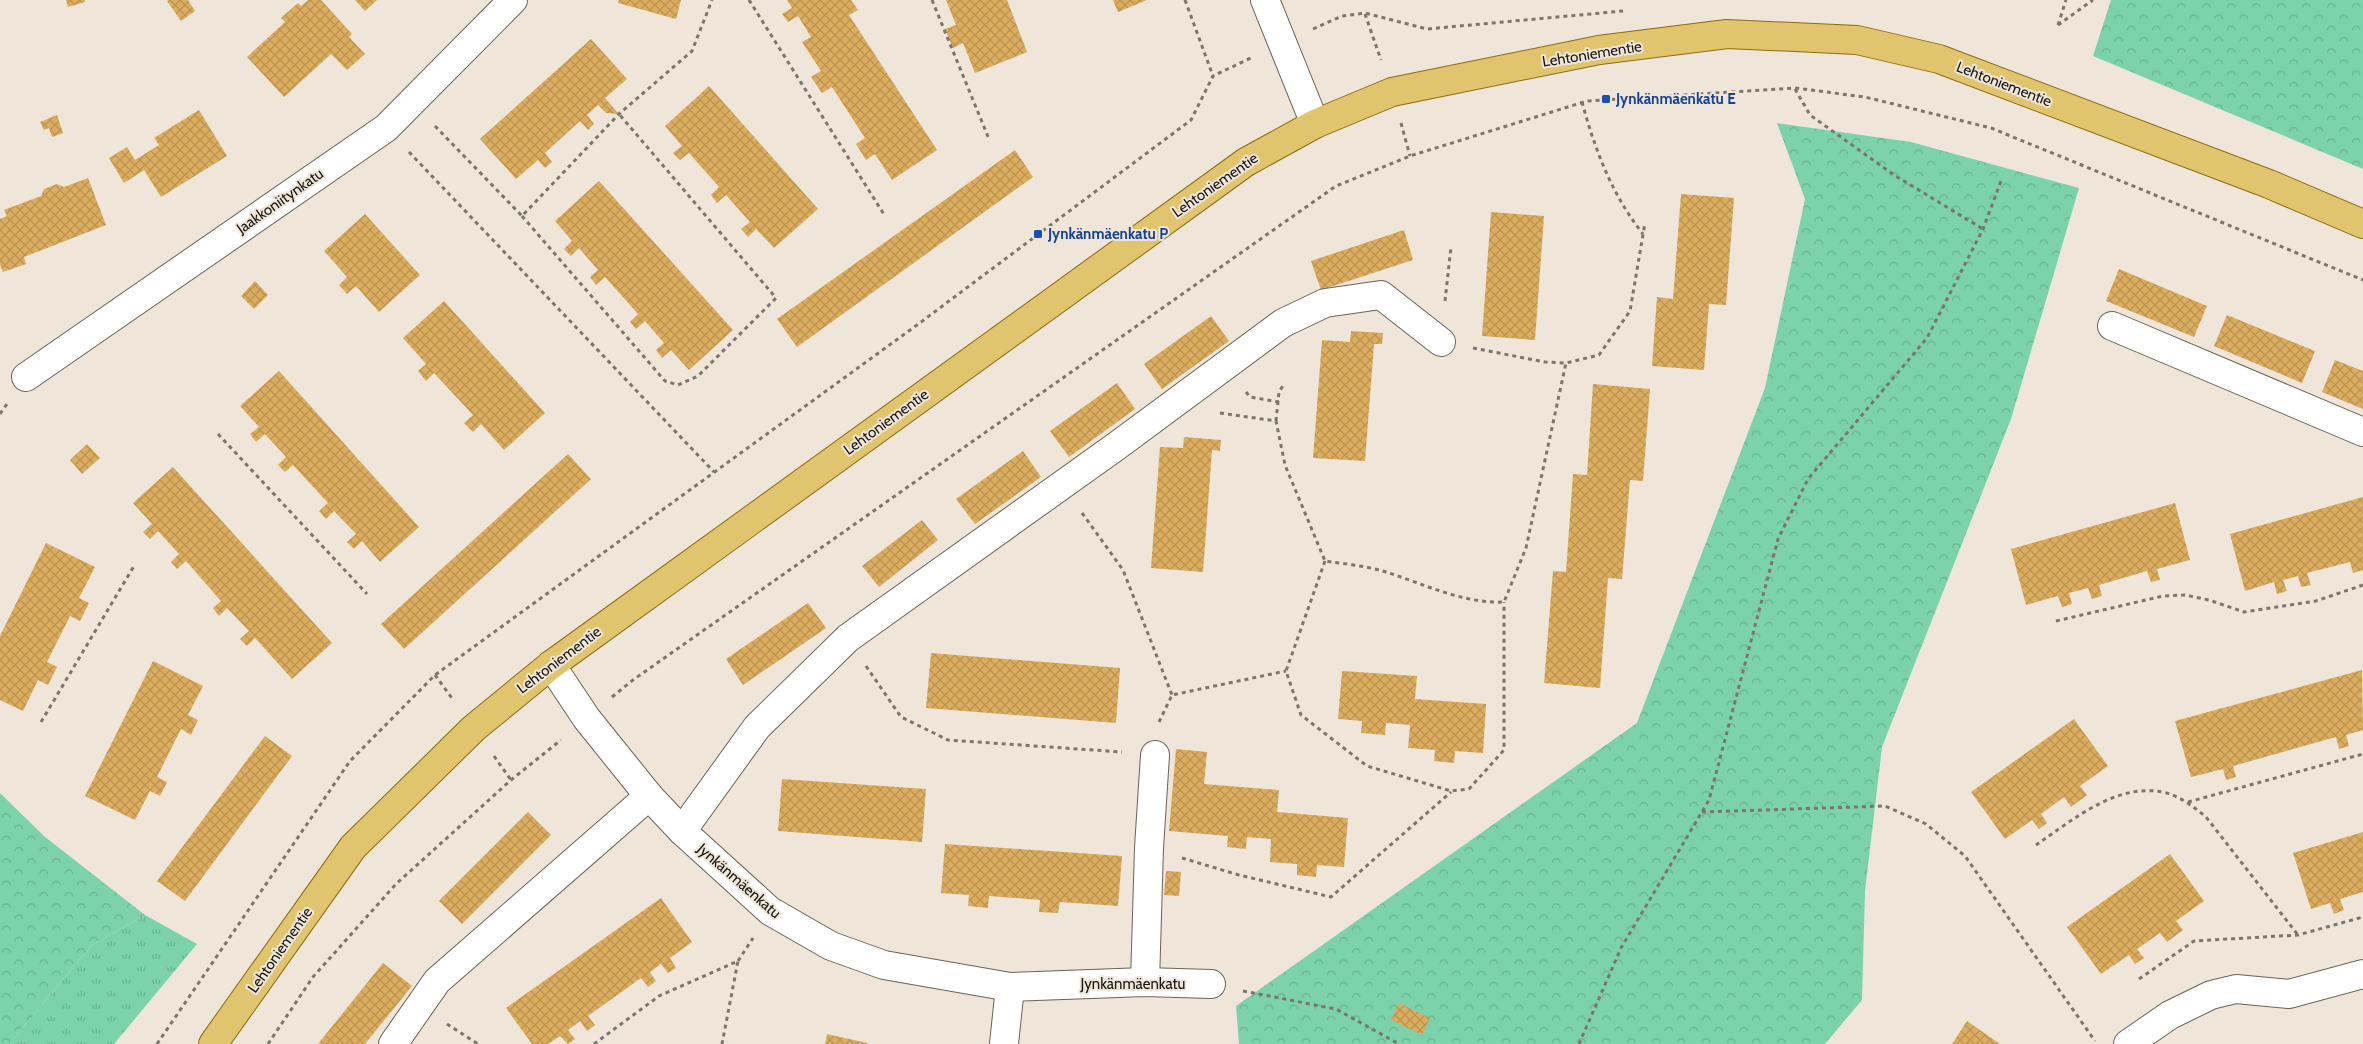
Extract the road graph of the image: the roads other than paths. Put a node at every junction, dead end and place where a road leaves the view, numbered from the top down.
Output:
1 (513, 0) edge
2 (1265, 0) edge
3 (1315, 124) junction
4 (2363, 224) edge
5 (2112, 326) dead end
6 (1441, 342) road end
7 (26, 377) dead end
8 (2363, 432) edge
9 (551, 665) junction
10 (1142, 754) road end
11 (649, 796) junction
12 (682, 831) junction
13 (2363, 974) edge
14 (1145, 982) junction
15 (1211, 984) road end
16 (1010, 987) junction
17 (213, 1044) edge
18 (393, 1044) edge
19 (1004, 1044) edge
20 (2128, 1044) edge

1 - 7 street, Jaakkoniitynkatu
2 - 3 street
3 - 4 main road, Lehtoniementie
3 - 9 main road, Lehtoniementie
5 - 8 street
6 - 12 street
9 - 11 street, Jynkänmäenkatu
9 - 17 main road, Lehtoniementie
10 - 14 street
11 - 12 street, Jynkänmäenkatu
11 - 18 street
12 - 16 street, Jynkänmäenkatu
13 - 20 street
14 - 15 street, Jynkänmäenkatu
14 - 16 street, Jynkänmäenkatu
16 - 19 street

